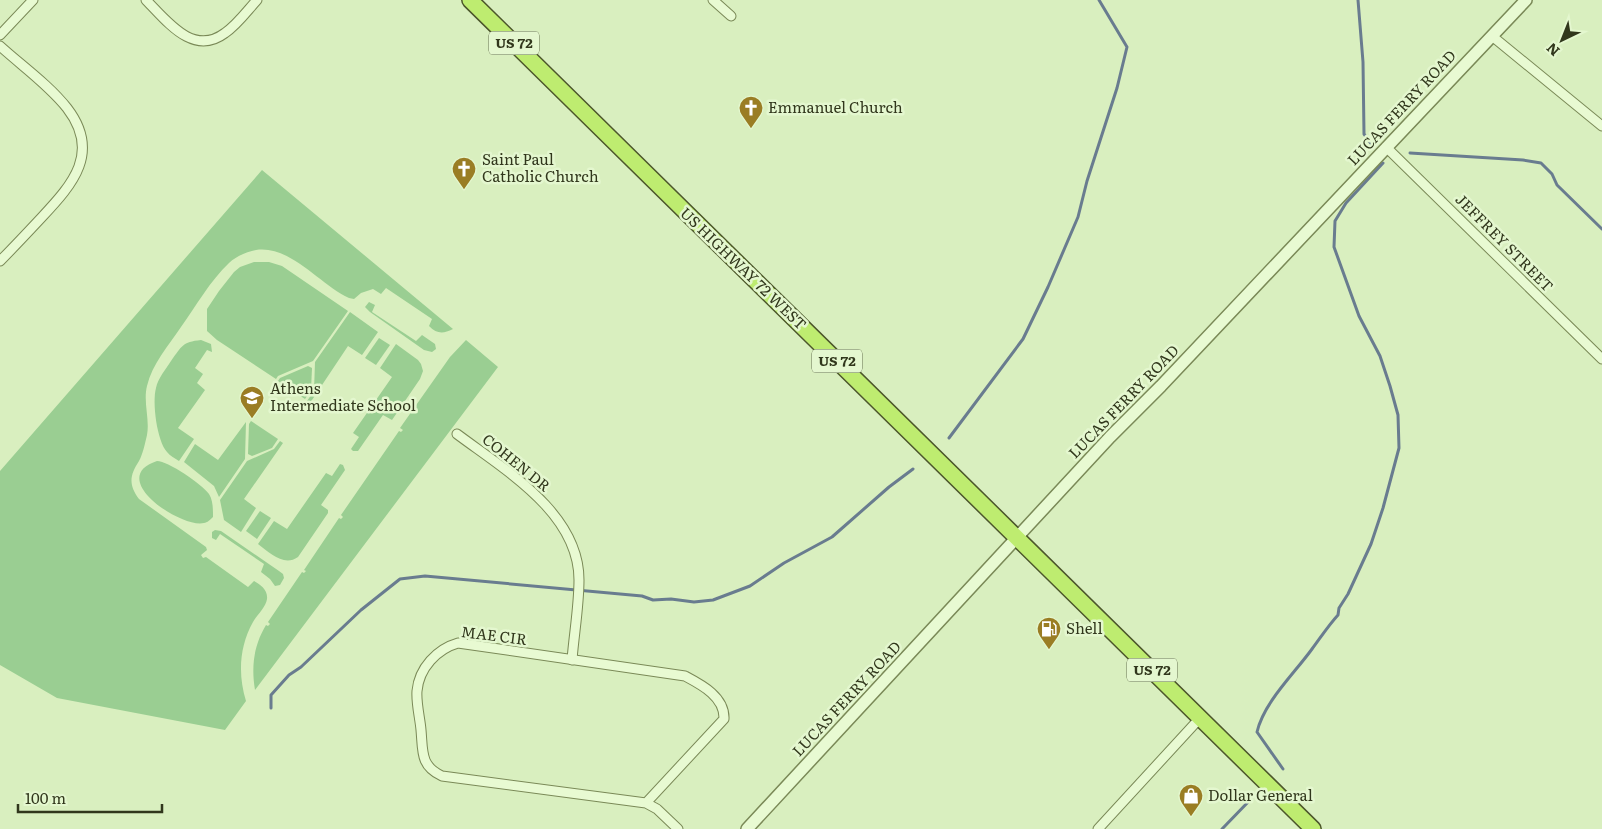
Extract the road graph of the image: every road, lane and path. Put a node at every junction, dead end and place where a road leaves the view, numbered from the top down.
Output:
1 (33, 0) edge
2 (146, 0) edge
3 (257, 0) edge
4 (470, 0) edge
5 (713, 0) edge
6 (1526, 0) edge
7 (731, 16) dead end
8 (0, 36) edge
9 (1492, 36) junction
10 (0, 46) edge
11 (1602, 126) edge
12 (1386, 147) junction
13 (0, 262) edge
14 (1602, 359) edge
15 (457, 434) dead end
16 (1016, 537) junction
17 (572, 660) junction
18 (1200, 718) junction
19 (646, 803) junction
20 (678, 829) edge
21 (747, 829) edge
22 (1098, 829) edge
23 (1313, 829) edge

1 - 8 street
2 - 3 street
4 - 16 highway, US HIGHWAY 72 WEST / US 72
5 - 7 street
6 - 9 street, LUCAS FERRY ROAD
9 - 11 street
9 - 12 street, LUCAS FERRY ROAD
10 - 13 street
12 - 14 street, JEFFREY STREET
12 - 16 street, LUCAS FERRY ROAD
15 - 17 street, COHEN DR
16 - 18 highway, US 72
16 - 21 street, LUCAS FERRY ROAD
17 - 19 street, MAE CIR
17 - 19 street, MAE CIR
18 - 22 street
18 - 23 highway, US 72
19 - 20 street, MAE CIR

